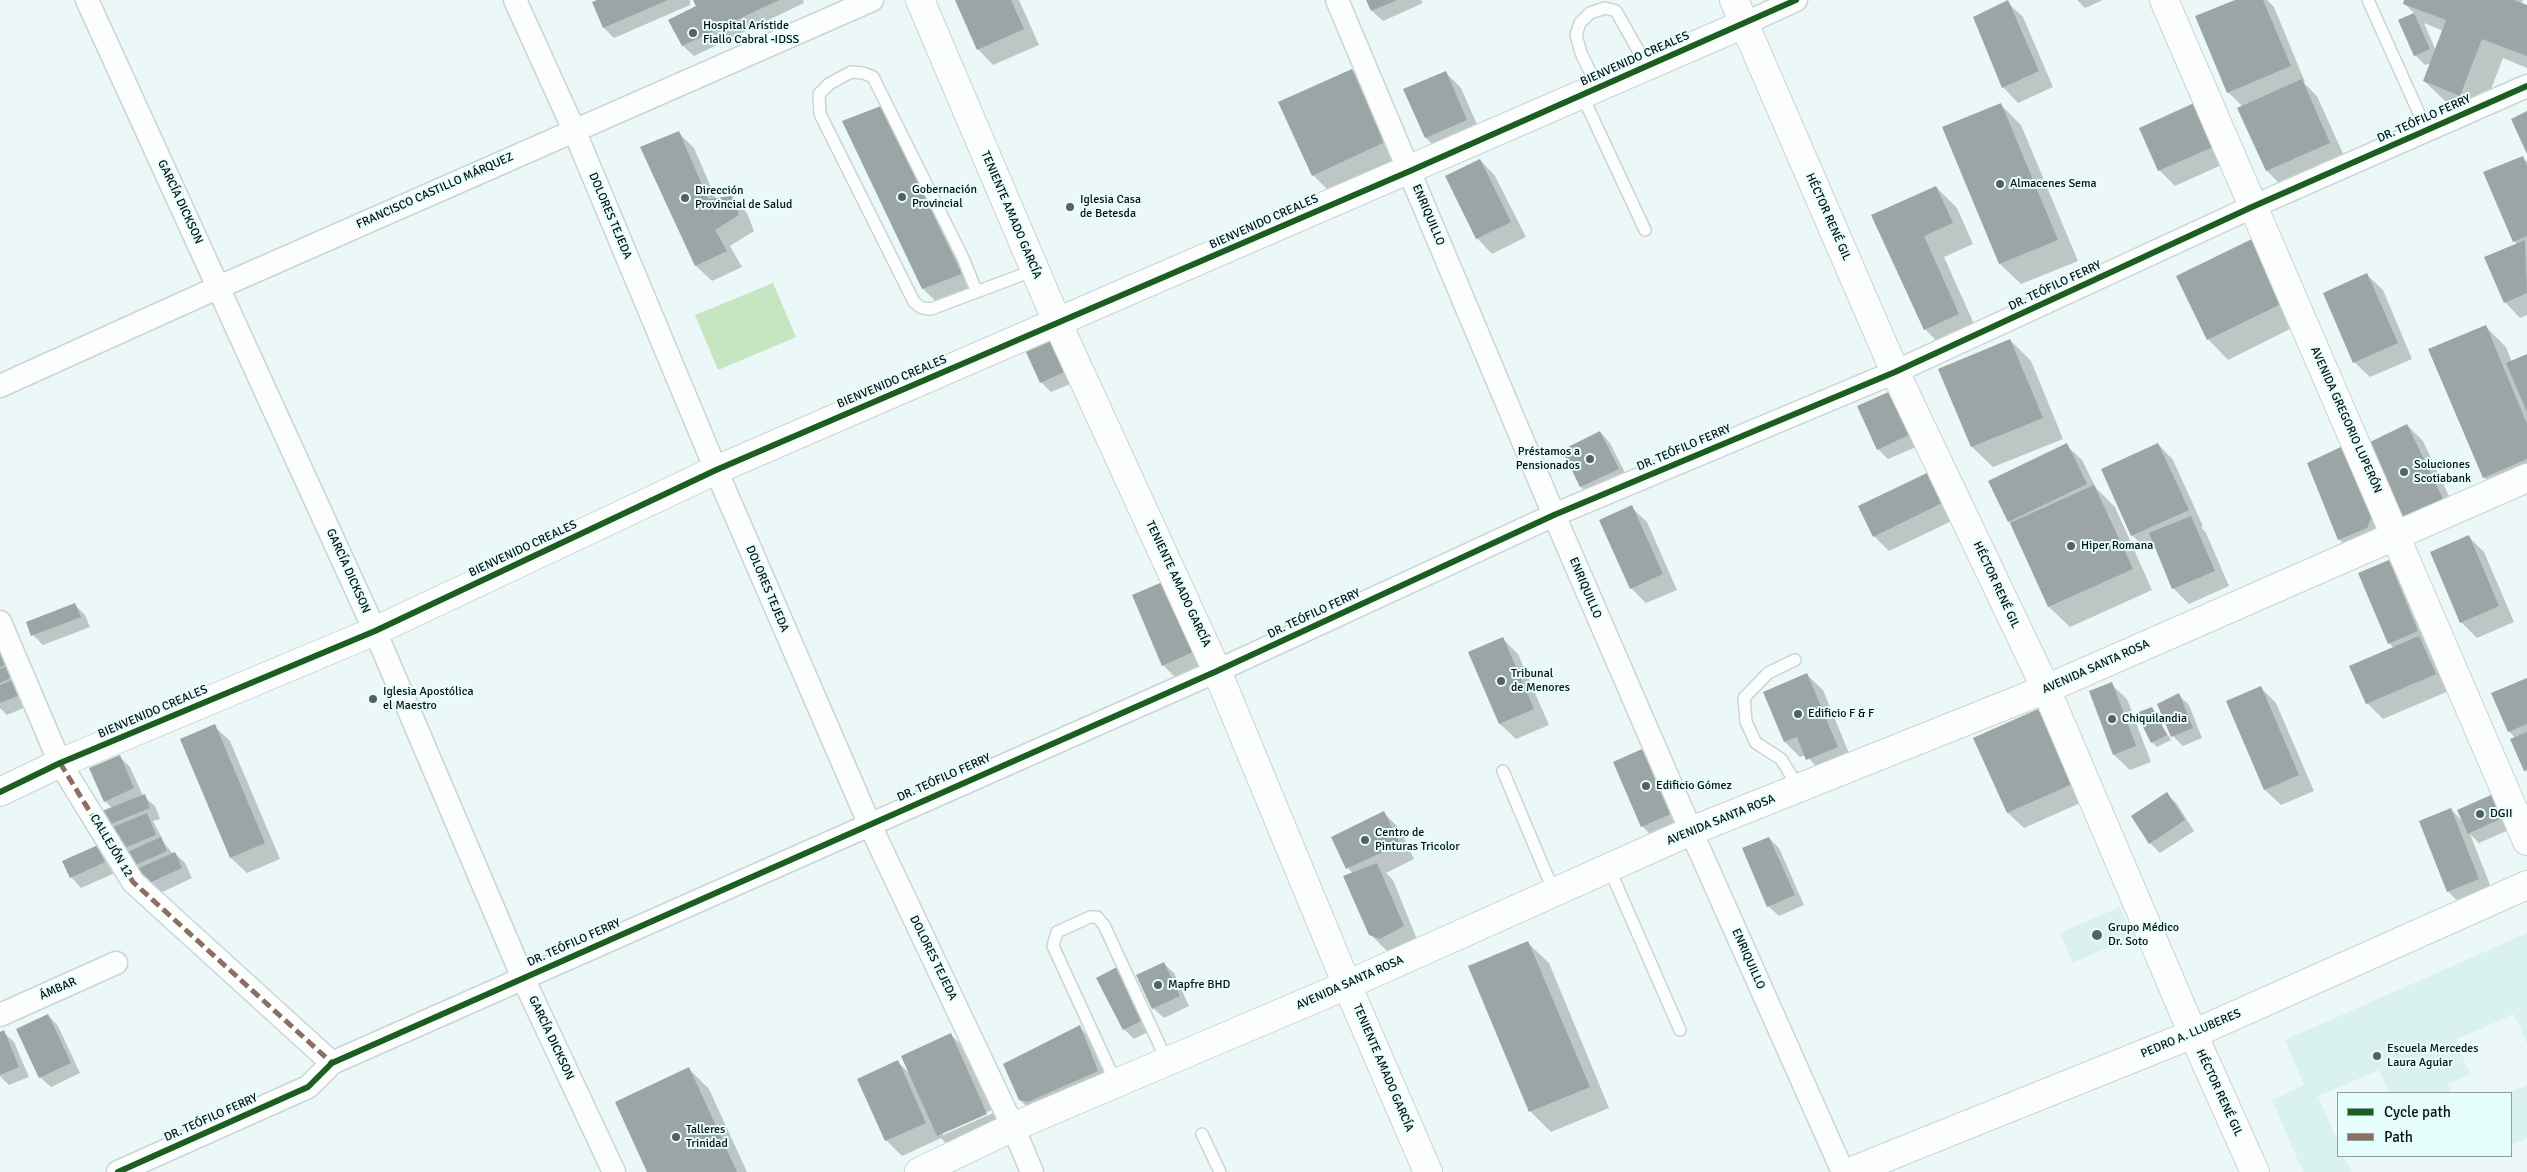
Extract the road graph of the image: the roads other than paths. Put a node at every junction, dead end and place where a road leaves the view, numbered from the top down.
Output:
1 (87, 0) edge
2 (515, 0) edge
3 (872, 0) edge
4 (920, 0) edge
5 (1336, 0) edge
6 (1796, 0) edge
7 (2164, 0) edge
8 (2368, 0) edge
9 (1739, 12) edge
10 (1647, 66) junction
11 (2527, 86) edge
12 (1590, 91) junction
13 (574, 130) junction
14 (2427, 130) junction
15 (1410, 171) junction
16 (2252, 207) junction
17 (1645, 230) dead end
18 (1035, 270) junction
19 (219, 287) junction
20 (976, 290) junction
21 (1058, 324) junction
22 (1895, 372) junction
23 (0, 386) edge
24 (716, 470) junction
25 (2527, 478) edge
26 (1554, 515) junction
27 (2396, 536) junction
28 (0, 622) edge
29 (375, 631) junction
30 (1795, 660) dead end
31 (1217, 671) junction
32 (2046, 690) junction
33 (60, 763) junction
34 (1503, 771) dead end
35 (1799, 788) junction
36 (0, 792) edge
37 (869, 823) junction
38 (1691, 831) junction
39 (2527, 841) edge
40 (1609, 868) junction
41 (2527, 885) edge
42 (1554, 892) junction
43 (116, 964) dead end
44 (523, 978) junction
45 (1347, 985) junction
46 (0, 1014) edge
47 (1680, 1030) dead end
48 (2192, 1034) junction
49 (1167, 1061) junction
50 (332, 1063) junction
51 (1116, 1083) junction
52 (1014, 1126) junction
53 (1202, 1134) dead end
54 (118, 1172) edge
55 (614, 1172) edge
56 (919, 1172) edge
57 (1032, 1172) edge
58 (1220, 1172) edge
59 (1428, 1172) edge
60 (1843, 1172) edge
61 (1850, 1172) edge
62 (2255, 1172) edge

1 - 19 street, GARCÍA DICKSON
2 - 13 street, DOLORES TEJEDA
3 - 13 street, FRANCISCO CASTILLO MÁRQUEZ
4 - 18 main road, TENIENTE AMADO GARCÍA
5 - 15 street, ENRIQUILLO
6 - 9 street, BIENVENIDO CREALES
7 - 16 main road, AVENIDA GREGORIO LUPERÓN
8 - 14 lane
9 - 10 main road, BIENVENIDO CREALES
9 - 22 main road, HÉCTOR RENÉ GIL
10 - 12 main road, BIENVENIDO CREALES
10 - 12 lane
11 - 14 street, DR. TEÓFILO FERRY
12 - 15 main road, BIENVENIDO CREALES
12 - 17 lane
13 - 19 street, FRANCISCO CASTILLO MÁRQUEZ
13 - 24 street, DOLORES TEJEDA
14 - 16 street, DR. TEÓFILO FERRY
15 - 21 main road, BIENVENIDO CREALES
15 - 26 street, ENRIQUILLO
16 - 22 street, DR. TEÓFILO FERRY
16 - 27 main road, AVENIDA GREGORIO LUPERÓN
18 - 20 lane
18 - 21 main road, TENIENTE AMADO GARCÍA
19 - 23 street, FRANCISCO CASTILLO MÁRQUEZ
19 - 29 street, GARCÍA DICKSON
20 - 20 lane
21 - 24 main road, BIENVENIDO CREALES
21 - 31 main road, TENIENTE AMADO GARCÍA
22 - 26 street, DR. TEÓFILO FERRY
22 - 32 main road, HÉCTOR RENÉ GIL
24 - 29 main road, BIENVENIDO CREALES
24 - 37 street, DOLORES TEJEDA
25 - 27 main road, AVENIDA SANTA ROSA
26 - 31 street, DR. TEÓFILO FERRY
26 - 38 street, ENRIQUILLO
27 - 32 main road, AVENIDA SANTA ROSA
27 - 39 main road, AVENIDA GREGORIO LUPERÓN
28 - 33 street, CALLEJÓN 12
29 - 33 main road, BIENVENIDO CREALES
29 - 44 street, GARCÍA DICKSON
30 - 35 lane
31 - 37 street, DR. TEÓFILO FERRY
31 - 45 main road, TENIENTE AMADO GARCÍA
32 - 35 main road, AVENIDA SANTA ROSA
32 - 48 main road, HÉCTOR RENÉ GIL
33 - 36 main road, BIENVENIDO CREALES
33 - 50 street, CALLEJÓN 12
34 - 42 lane
35 - 38 main road, AVENIDA SANTA ROSA
37 - 44 street, DR. TEÓFILO FERRY
37 - 52 street, DOLORES TEJEDA
38 - 40 main road, AVENIDA SANTA ROSA
38 - 60 street, ENRIQUILLO
40 - 42 main road, AVENIDA SANTA ROSA
40 - 47 lane
41 - 48 main road, PEDRO A. LLUBERES
42 - 45 main road, AVENIDA SANTA ROSA
43 - 46 street, ÁMBAR
44 - 50 street, DR. TEÓFILO FERRY
44 - 55 street, GARCÍA DICKSON
45 - 49 main road, AVENIDA SANTA ROSA
45 - 59 main road, TENIENTE AMADO GARCÍA
48 - 61 main road, PEDRO A. LLUBERES
48 - 62 main road, HÉCTOR RENÉ GIL
49 - 51 main road, AVENIDA SANTA ROSA
49 - 51 lane
50 - 54 street, DR. TEÓFILO FERRY
51 - 52 main road, AVENIDA SANTA ROSA
52 - 56 main road, AVENIDA SANTA ROSA
52 - 57 street, DOLORES TEJEDA
53 - 58 lane

